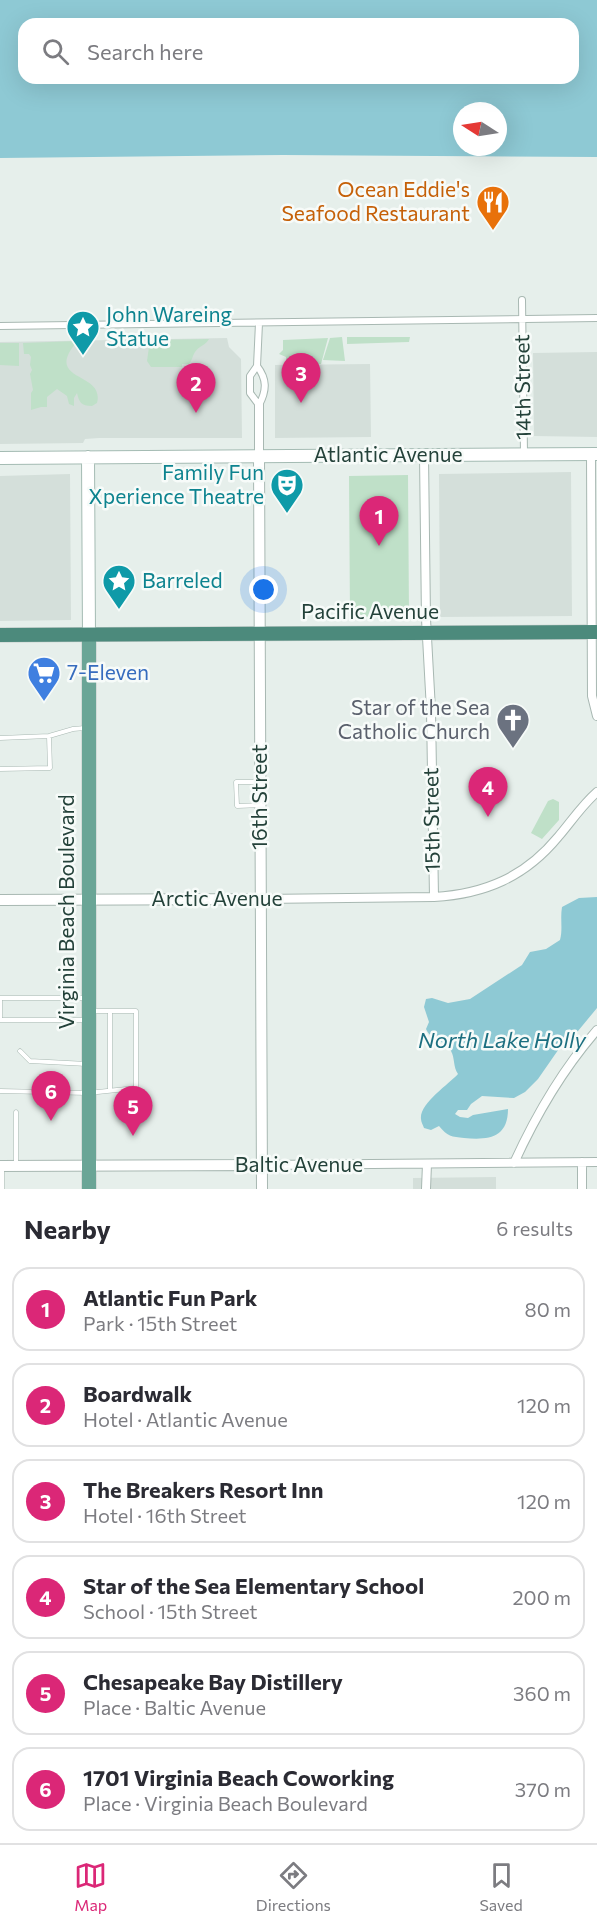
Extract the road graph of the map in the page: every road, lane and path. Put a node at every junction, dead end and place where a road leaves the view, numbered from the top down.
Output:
1 (522, 300) dead end
2 (597, 318) edge
3 (522, 319) junction
4 (259, 323) junction
5 (0, 326) edge
6 (257, 366) junction
7 (259, 405) junction
8 (524, 454) junction
9 (594, 454) edge
10 (424, 455) junction
11 (259, 456) junction
12 (88, 457) junction
13 (0, 458) edge
14 (594, 632) edge
15 (427, 633) junction
16 (260, 634) junction
17 (0, 635) edge
18 (89, 635) junction
19 (597, 714) edge
20 (89, 728) junction
21 (49, 736) junction
22 (0, 738) edge
23 (0, 769) edge
24 (260, 782) junction
25 (597, 792) edge
26 (260, 804) junction
27 (434, 897) junction
28 (88, 899) junction
29 (0, 900) edge
30 (261, 900) junction
31 (64, 998) junction
32 (88, 1010) junction
33 (110, 1011) junction
34 (64, 1020) junction
35 (597, 1030) edge
36 (20, 1051) dead end
37 (88, 1064) junction
38 (110, 1090) junction
39 (0, 1091) edge
40 (88, 1093) junction
41 (16, 1112) dead end
42 (582, 1162) junction
43 (597, 1162) edge
44 (514, 1163) junction
45 (427, 1164) junction
46 (88, 1165) junction
47 (262, 1165) junction
48 (1, 1166) edge
49 (16, 1166) junction
50 (2, 1189) edge
51 (89, 1189) edge
52 (262, 1189) edge
53 (426, 1189) edge
54 (582, 1189) edge

1 - 3 street, 14th Street
2 - 3 street
3 - 4 street
3 - 8 street, 14th Street
4 - 5 street
4 - 6 street, 16th Street
6 - 7 street, 16th Street
6 - 7 street, 16th Street
7 - 11 street, 16th Street
8 - 9 main road, Atlantic Avenue
8 - 10 main road, Atlantic Avenue
9 - 14 street
10 - 11 main road, Atlantic Avenue
10 - 15 street, 15th Street
11 - 12 main road, Atlantic Avenue
11 - 16 street, 16th Street
12 - 13 main road, Atlantic Avenue
12 - 18 main road
14 - 15 highway, Pacific Avenue
14 - 19 street
15 - 16 highway, Pacific Avenue
15 - 27 street, 15th Street
16 - 18 highway, Pacific Avenue
16 - 24 street, 16th Street
17 - 18 highway, Pacific Avenue
18 - 20 main road, Virginia Beach Boulevard
20 - 21 lane
20 - 28 main road, Virginia Beach Boulevard
21 - 22 lane
21 - 23 lane
24 - 26 street, 16th Street
24 - 26 lane
25 - 27 street, Arctic Avenue
26 - 30 street, 16th Street
27 - 30 street, Arctic Avenue
28 - 29 street, Arctic Avenue
28 - 30 street, Arctic Avenue
28 - 32 main road, Virginia Beach Boulevard
30 - 47 street, 16th Street
31 - 32 lane
31 - 34 lane
31 - 34 lane
32 - 33 lane
32 - 34 lane
32 - 37 main road, Virginia Beach Boulevard
33 - 38 lane
33 - 38 lane
35 - 44 street
36 - 37 lane
37 - 40 main road, Virginia Beach Boulevard
38 - 40 lane
39 - 40 lane
40 - 46 main road, Virginia Beach Boulevard
41 - 49 lane
42 - 43 street, Baltic Avenue
42 - 44 street, Baltic Avenue
42 - 54 street
44 - 45 street, Baltic Avenue
45 - 47 street, Baltic Avenue
45 - 53 street
46 - 47 street, Baltic Avenue
46 - 49 street, Baltic Avenue
46 - 51 main road, Virginia Beach Boulevard
47 - 52 street, 16th Street
48 - 49 street, Baltic Avenue
48 - 50 lane

